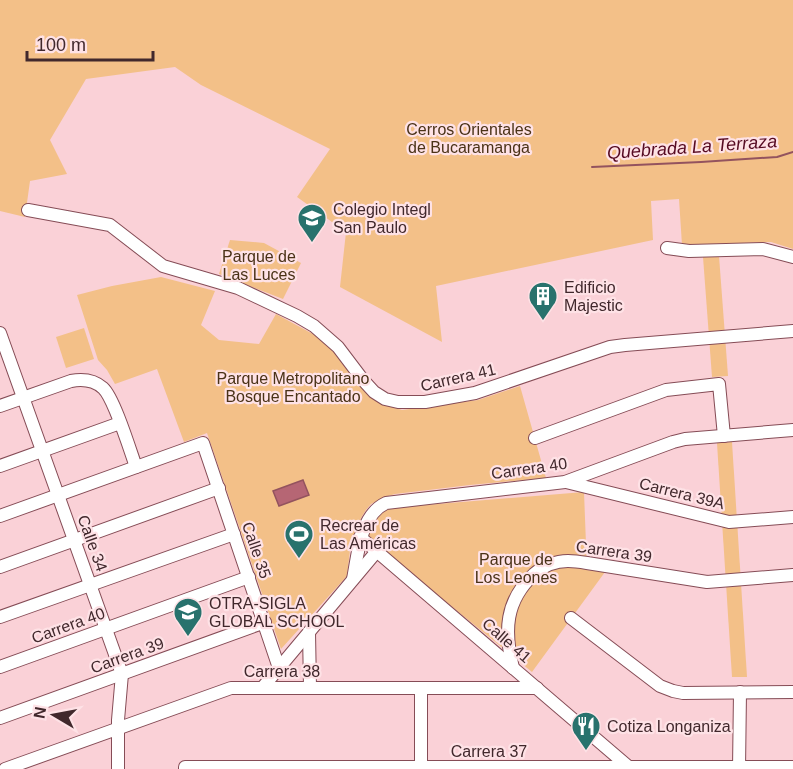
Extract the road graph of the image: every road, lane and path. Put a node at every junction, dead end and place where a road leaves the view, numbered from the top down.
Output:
1 (28, 210) dead end
2 (667, 248) dead end
3 (793, 257) edge
4 (793, 331) edge
5 (1, 336) edge
6 (23, 398) junction
7 (0, 406) edge
8 (120, 423) junction
9 (793, 430) edge
10 (724, 436) junction
11 (535, 438) dead end
12 (42, 451) junction
13 (0, 466) edge
14 (136, 466) junction
15 (565, 482) junction
16 (219, 488) junction
17 (58, 495) junction
18 (0, 516) edge
19 (793, 517) edge
20 (234, 534) junction
21 (360, 537) junction
22 (74, 540) junction
23 (377, 551) junction
24 (0, 567) edge
25 (793, 575) edge
26 (249, 577) junction
27 (353, 579) junction
28 (90, 585) junction
29 (0, 617) edge
30 (571, 618) dead end
31 (265, 622) junction
32 (106, 629) junction
33 (309, 632) junction
34 (0, 667) edge
35 (279, 668) junction
36 (513, 668) junction
37 (122, 674) junction
38 (263, 687) junction
39 (310, 688) junction
40 (537, 688) junction
41 (421, 689) junction
42 (740, 692) junction
43 (793, 692) edge
44 (0, 718) edge
45 (117, 728) junction
46 (793, 767) edge
47 (185, 768) edge
48 (225, 768) edge
49 (323, 768) edge
50 (421, 768) edge
51 (523, 768) edge
52 (630, 768) edge
53 (739, 768) edge
54 (5, 769) edge
55 (118, 769) edge

1 - 4 street, Carrera 41
2 - 3 street
5 - 6 street, Calle 34
6 - 7 street
6 - 8 street
6 - 12 street, Calle 34
8 - 12 street
8 - 14 street
9 - 10 street, Carrera 40
10 - 11 street
10 - 15 street, Carrera 40
12 - 13 street
12 - 17 street, Calle 34
14 - 16 street, Calle 35
14 - 17 street
15 - 19 street, Carrera 39A
15 - 21 street, Carrera 40
16 - 20 street, Calle 35
16 - 22 street
17 - 18 street
17 - 22 street, Calle 34
20 - 26 street, Calle 35
20 - 28 street
21 - 23 street, Calle 41
21 - 27 street, Carrera 40
22 - 24 street
22 - 28 street, Calle 34
23 - 27 street
23 - 36 street, Calle 41
25 - 36 street, Carrera 39
26 - 31 street, Calle 35
26 - 32 street, Carrera 40
27 - 33 street
28 - 29 street
28 - 32 street, Calle 34
30 - 42 street
31 - 35 street, Calle 35
31 - 37 street, Carrera 39
32 - 34 street, Carrera 40
32 - 37 street, Calle 34
33 - 35 street
33 - 39 street
35 - 38 street
36 - 40 street, Calle 41
37 - 44 street, Carrera 39
37 - 45 street, Calle 34
38 - 39 street, Carrera 38
38 - 45 street, Carrera 38
39 - 41 street, Carrera 38
40 - 41 street, Carrera 38
40 - 52 street, Calle 41
41 - 50 street
42 - 43 street
42 - 53 street
45 - 54 street, Carrera 38
45 - 55 street, Calle 34
46 - 53 street, Carrera 37
47 - 48 street, Carrera 37
48 - 49 street, Carrera 37
49 - 50 street, Carrera 37
50 - 51 street, Carrera 37
51 - 52 street, Carrera 37
52 - 53 street, Carrera 37

